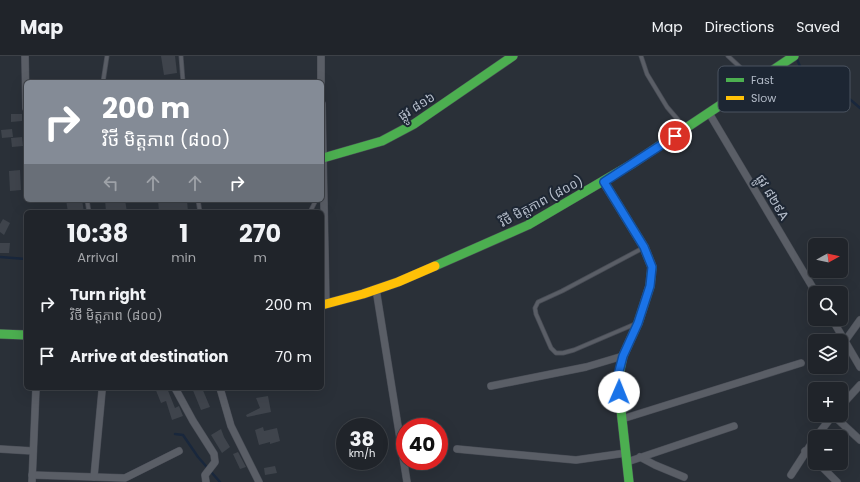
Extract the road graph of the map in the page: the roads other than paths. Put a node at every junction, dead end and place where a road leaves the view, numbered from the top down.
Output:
1 (25, 56) edge
2 (107, 56) edge
3 (181, 56) edge
4 (321, 56) edge
5 (513, 56) edge
6 (641, 56) edge
7 (728, 56) edge
8 (792, 58) edge
9 (739, 66) edge
10 (780, 66) edge
11 (25, 80) edge
12 (103, 80) edge
13 (183, 80) edge
14 (321, 80) edge
15 (718, 107) edge
16 (709, 113) junction
17 (686, 128) junction
18 (324, 158) joint
19 (604, 182) junction
20 (644, 247) junction
21 (812, 286) edge
22 (376, 289) junction
23 (324, 305) edge
24 (860, 320) edge
25 (638, 323) junction
26 (0, 334) edge
27 (24, 335) edge
28 (848, 337) edge
29 (848, 346) edge
30 (623, 356) junction
31 (801, 363) dead end
32 (860, 366) edge
33 (860, 385) edge
34 (491, 386) dead end
35 (36, 390) edge
36 (176, 390) edge
37 (221, 390) edge
38 (102, 391) dead end
39 (848, 398) edge
40 (622, 419) junction
41 (828, 422) edge
42 (841, 422) edge
43 (734, 426) dead end
44 (821, 430) edge
45 (860, 440) edge
46 (808, 448) edge
47 (0, 449) edge
48 (457, 449) dead end
49 (33, 451) junction
50 (179, 451) dead end
51 (806, 451) joint
52 (626, 457) junction
53 (640, 457) junction
54 (825, 470) edge
55 (791, 474) dead end
56 (94, 477) junction
57 (684, 477) dead end
58 (32, 479) edge
59 (206, 479) edge
60 (124, 480) edge
61 (259, 482) edge
62 (407, 482) edge
63 (629, 482) edge
64 (837, 482) edge

1 - 11 street
2 - 12 lane
3 - 13 lane
4 - 14 street
5 - 18 main road, ផ្លូវ ៨១៦
6 - 17 lane
7 - 9 lane
8 - 10 main road, វិថី មិត្តភាព (៨០០)
15 - 16 main road, វិថី មិត្តភាព (៨០០)
16 - 17 main road, វិថី មិត្តភាព (៨០០)
16 - 21 street, ផ្លូវ ៨២៩A
17 - 19 main road, វិថី មិត្តភាព (៨០០)
18 - 23 street
19 - 20 main road
19 - 22 main road, វិថី មិត្តភាព (៨០០)
20 - 25 main road
20 - 25 lane
22 - 23 main road, វិថី មិត្តភាព (៨០០)
22 - 62 street
24 - 28 street
25 - 30 main road
26 - 27 main road
29 - 32 street
30 - 34 street
30 - 40 main road
31 - 40 street
33 - 39 street
35 - 49 street
36 - 59 street
37 - 61 street
38 - 56 street
40 - 52 main road
41 - 44 street
42 - 45 street
43 - 53 street
46 - 51 street
47 - 49 street
48 - 52 street
49 - 58 street
50 - 60 street
51 - 55 street
52 - 53 street
52 - 63 main road
53 - 57 street
54 - 64 street
56 - 58 street
56 - 60 street

